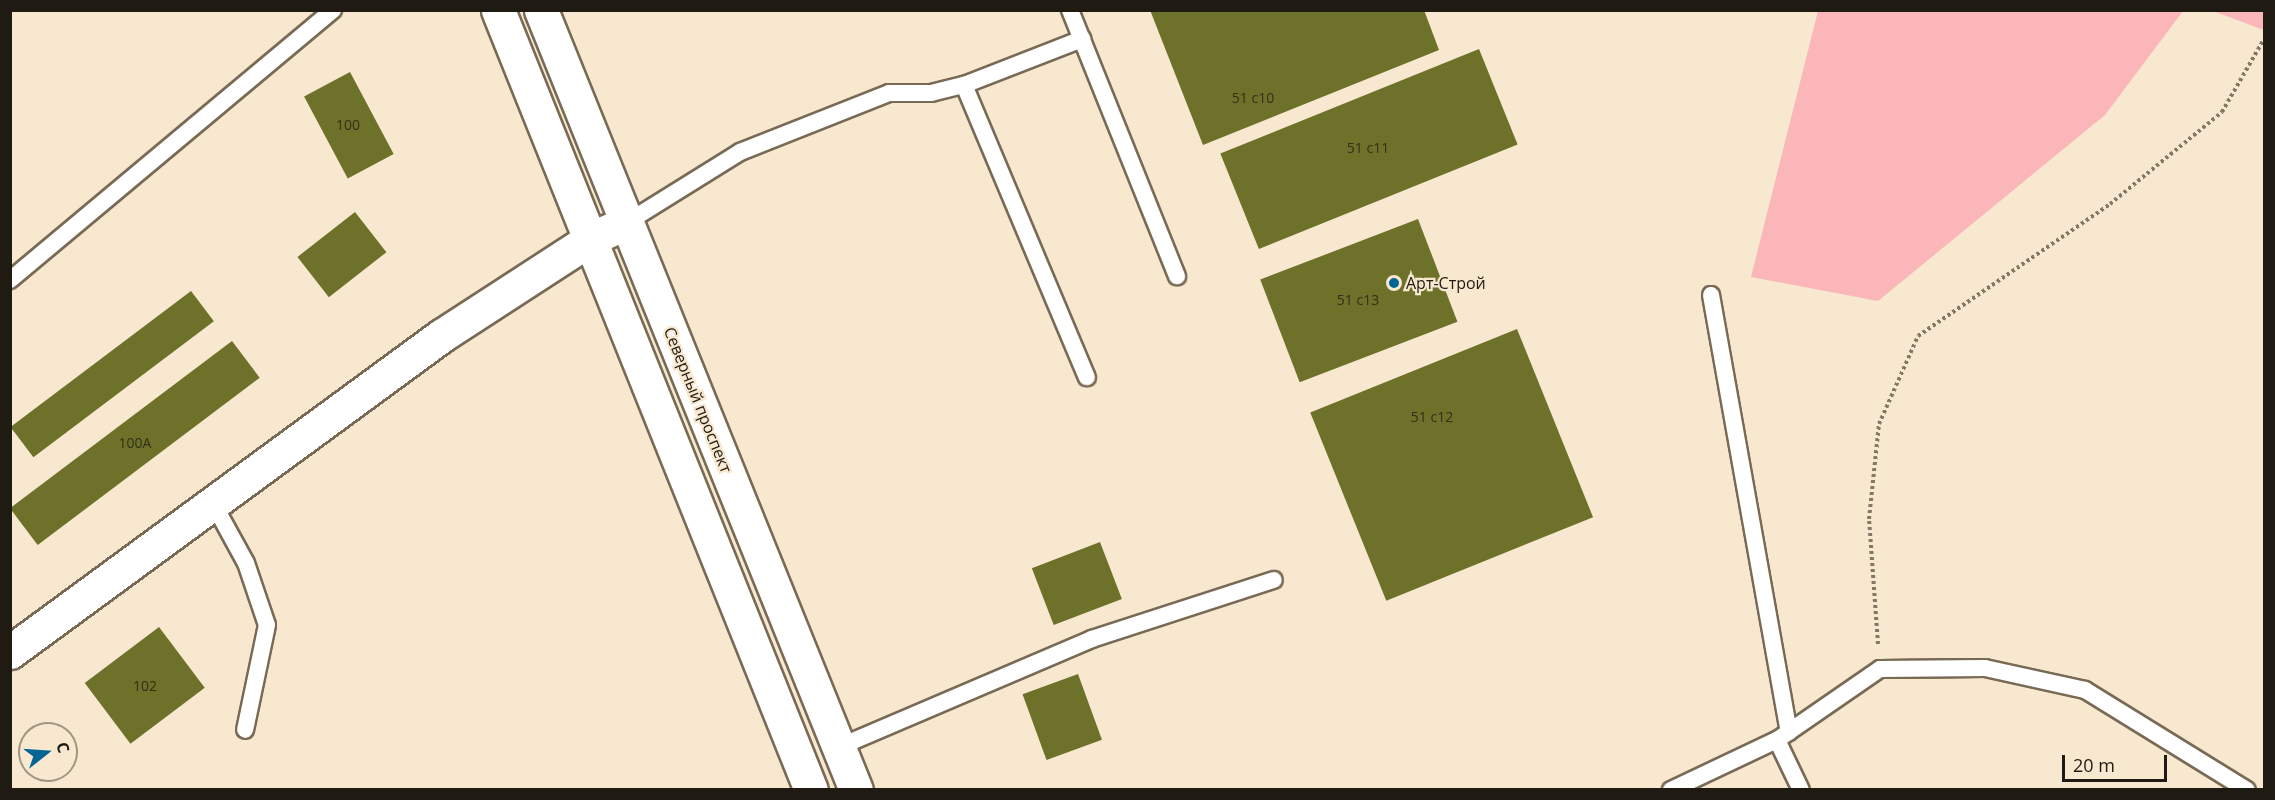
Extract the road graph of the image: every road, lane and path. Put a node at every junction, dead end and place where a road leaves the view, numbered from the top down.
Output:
1 (333, 10) edge
2 (498, 10) edge
3 (541, 10) edge
4 (1070, 10) edge
5 (1082, 39) junction
6 (2265, 39) edge
7 (964, 85) junction
8 (626, 223) junction
9 (592, 238) junction
10 (1177, 276) dead end
11 (10, 280) edge
12 (1712, 294) dead end
13 (1087, 377) dead end
14 (213, 503) junction
15 (1274, 580) dead end
16 (10, 652) edge
17 (1880, 669) junction
18 (244, 729) dead end
19 (1783, 736) junction
20 (839, 747) junction
21 (811, 789) edge
22 (856, 789) edge
23 (1671, 789) edge
24 (1801, 789) edge
25 (2247, 789) edge

1 - 11 lane
2 - 9 main road
3 - 8 main road, Северный проспект
4 - 5 lane
5 - 7 lane
5 - 10 lane
6 - 17 path
7 - 8 lane
7 - 13 lane
8 - 9 main road
8 - 20 main road, Северный проспект
9 - 14 main road
9 - 21 main road
12 - 19 lane
14 - 16 main road
14 - 18 lane
15 - 20 lane
17 - 19 lane
17 - 25 lane
19 - 23 lane
19 - 24 lane
20 - 22 main road, Северный проспект

